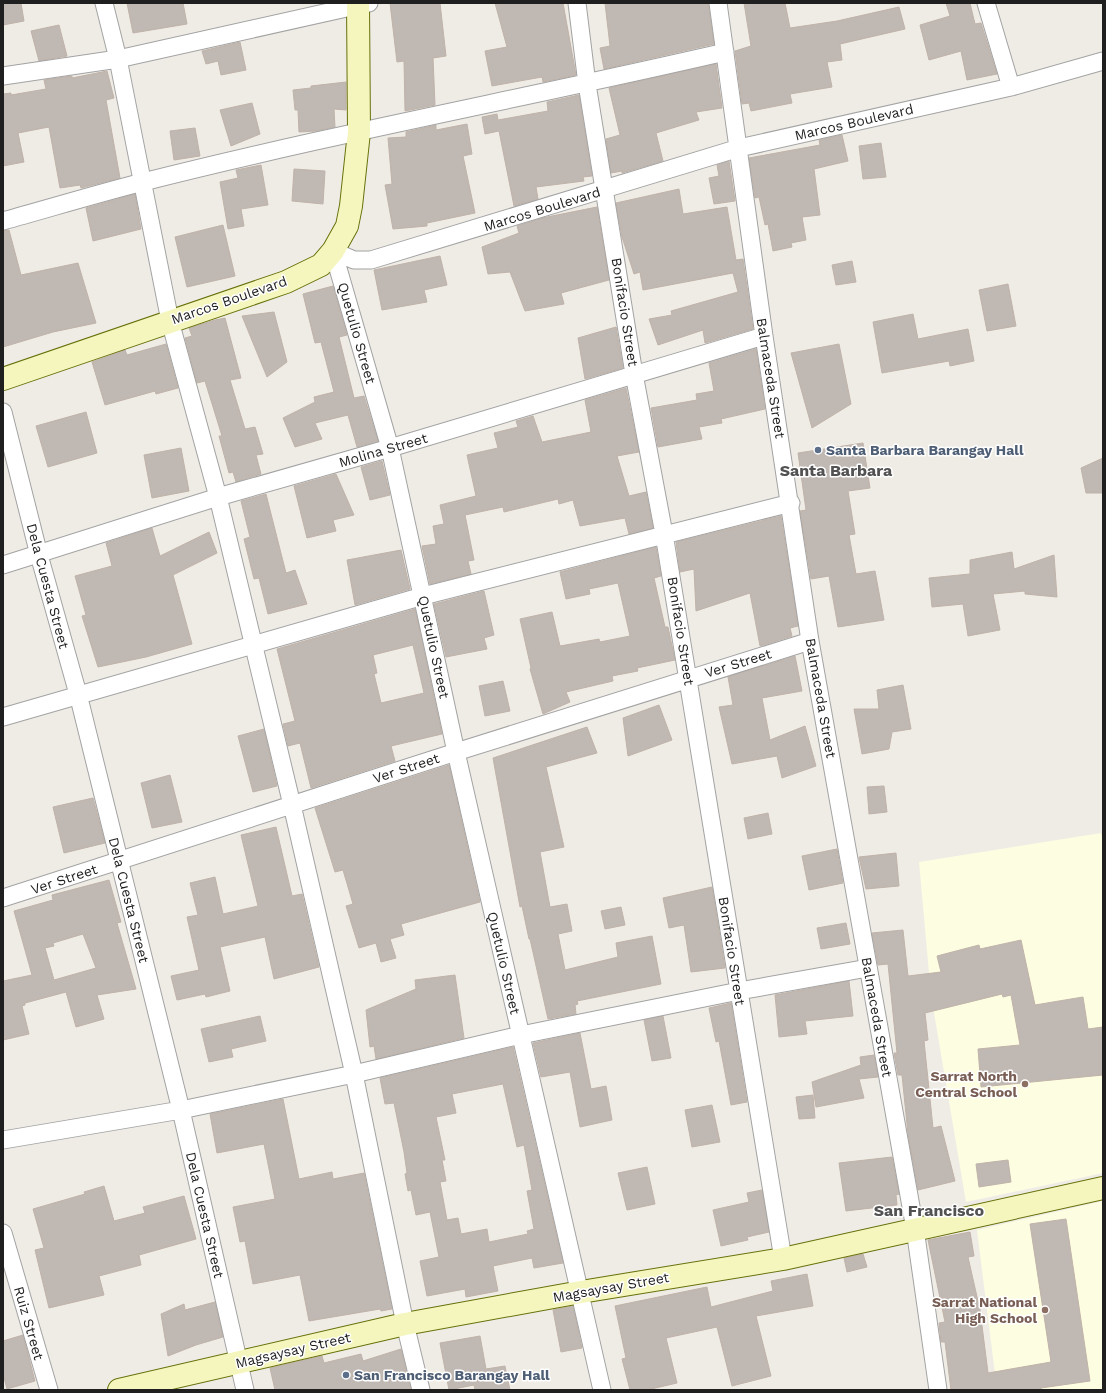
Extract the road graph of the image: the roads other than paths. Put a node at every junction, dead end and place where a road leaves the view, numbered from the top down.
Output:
1 (104, 3) edge
2 (577, 3) edge
3 (718, 3) edge
4 (986, 3) edge
5 (362, 4) edge
6 (725, 52) junction
7 (118, 60) junction
8 (1100, 61) edge
9 (3, 76) edge
10 (587, 84) junction
11 (1011, 87) junction
12 (359, 132) junction
13 (739, 148) junction
14 (142, 182) junction
15 (605, 190) junction
16 (3, 221) edge
17 (333, 251) junction
18 (170, 321) junction
19 (764, 336) junction
20 (634, 374) junction
21 (3, 379) edge
22 (3, 412) edge
23 (390, 448) junction
24 (218, 498) junction
25 (791, 503) junction
26 (664, 534) junction
27 (39, 555) junction
28 (3, 565) edge
29 (423, 596) junction
30 (810, 641) junction
31 (253, 644) junction
32 (689, 679) junction
33 (78, 694) junction
34 (3, 717) edge
35 (456, 752) junction
36 (292, 805) junction
37 (119, 861) junction
38 (3, 898) edge
39 (868, 968) junction
40 (739, 991) junction
41 (521, 1035) junction
42 (354, 1074) junction
43 (181, 1110) junction
44 (3, 1140) edge
45 (1103, 1188) edge
46 (915, 1229) junction
47 (3, 1234) edge
48 (783, 1259) junction
49 (581, 1292) junction
50 (405, 1324) junction
51 (238, 1362) junction
52 (49, 1390) edge
53 (119, 1390) edge
54 (245, 1390) edge
55 (421, 1390) edge
56 (602, 1390) edge
57 (938, 1390) edge

1 - 7 street
2 - 10 street, Bonifacio Street
3 - 6 street, Balmaceda Street
4 - 11 street
5 - 7 street
5 - 12 main road
6 - 10 street
6 - 13 street, Balmaceda Street
7 - 9 street
7 - 14 street
8 - 11 street, Marcos Boulevard
10 - 12 street
10 - 15 street, Bonifacio Street
11 - 13 street, Marcos Boulevard
12 - 14 street
12 - 17 main road
13 - 15 street, Marcos Boulevard
13 - 19 street, Balmaceda Street
14 - 16 street
14 - 18 street
15 - 17 street, Marcos Boulevard
15 - 20 street, Bonifacio Street
17 - 18 main road, Marcos Boulevard
17 - 23 street, Quetulio Street
18 - 21 main road, Marcos Boulevard
18 - 24 street
19 - 20 street, Molina Street
19 - 25 street, Balmaceda Street
20 - 23 street, Molina Street
20 - 26 street, Bonifacio Street
22 - 27 street, Dela Cuesta Street
23 - 24 street, Molina Street
23 - 29 street, Quetulio Street
24 - 27 street, Molina Street
24 - 31 street
25 - 26 street
25 - 30 street, Balmaceda Street
26 - 29 street
26 - 32 street, Bonifacio Street
27 - 28 street, Molina Street
27 - 33 street, Dela Cuesta Street
29 - 31 street
29 - 35 street, Quetulio Street
30 - 32 street, Ver Street
30 - 39 street, Balmaceda Street
31 - 33 street
31 - 36 street
32 - 35 street, Ver Street
32 - 40 street, Bonifacio Street
33 - 34 street
33 - 37 street, Dela Cuesta Street
35 - 36 street, Ver Street
35 - 41 street, Quetulio Street
36 - 37 street, Ver Street
36 - 42 street
37 - 38 street, Ver Street
37 - 43 street, Dela Cuesta Street
39 - 40 street
39 - 46 street, Balmaceda Street
40 - 41 street
40 - 48 street, Bonifacio Street
41 - 42 street
41 - 49 street, Quetulio Street
42 - 43 street
42 - 50 street
43 - 44 street
43 - 51 street, Dela Cuesta Street
45 - 46 main road, Magsaysay Street
46 - 48 main road, Magsaysay Street
46 - 57 street, Balmaceda Street
47 - 52 street, Ruiz Street
48 - 49 main road, Magsaysay Street
49 - 50 main road, Magsaysay Street
49 - 56 street, Quetulio Street
50 - 51 main road, Magsaysay Street
50 - 55 street
51 - 53 main road, Magsaysay Street
51 - 54 street, Dela Cuesta Street

